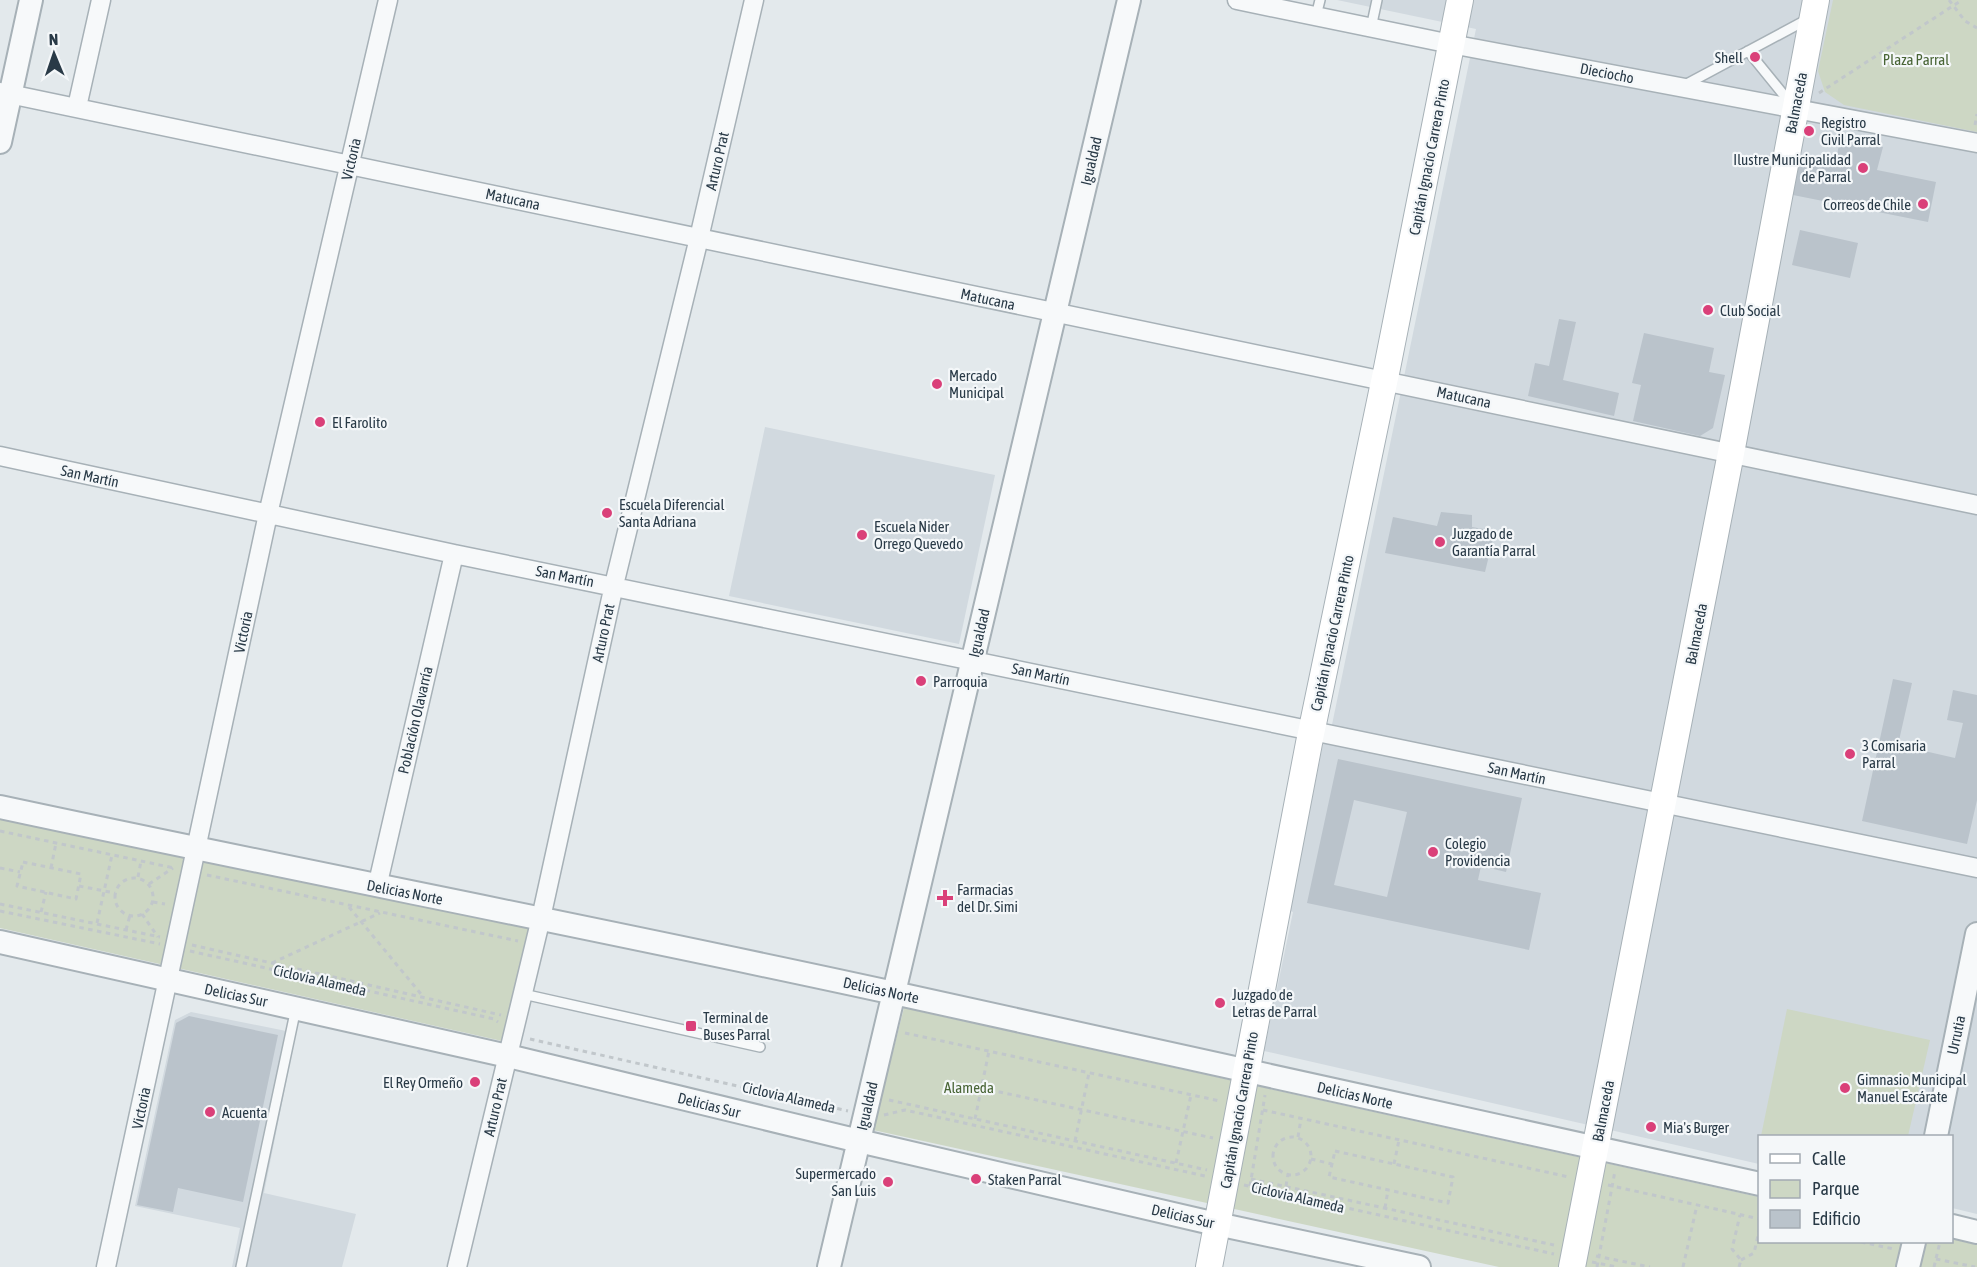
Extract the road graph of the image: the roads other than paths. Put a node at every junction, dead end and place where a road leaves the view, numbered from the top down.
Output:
1 (31, 0) edge
2 (101, 0) edge
3 (388, 0) edge
4 (754, 0) edge
5 (1129, 0) edge
6 (1237, 0) edge
7 (1377, 0) edge
8 (1460, 0) edge
9 (1318, 8) edge
10 (1814, 8) edge
11 (1371, 28) junction
12 (1451, 44) junction
13 (1748, 51) junction
14 (1681, 87) junction
15 (5, 93) edge
16 (77, 107) junction
17 (1795, 108) junction
18 (0, 142) edge
19 (1977, 143) edge
20 (350, 165) junction
21 (699, 238) junction
22 (1055, 313) junction
23 (1385, 381) junction
24 (1731, 453) junction
25 (0, 456) edge
26 (1977, 505) edge
27 (268, 514) junction
28 (454, 554) junction
29 (614, 585) junction
30 (973, 660) junction
31 (1311, 730) junction
32 (1663, 802) junction
33 (0, 807) edge
34 (195, 850) junction
35 (1977, 868) edge
36 (377, 887) junction
37 (540, 918) junction
38 (1977, 934) edge
39 (0, 942) edge
40 (168, 980) junction
41 (523, 994) junction
42 (904, 995) junction
43 (296, 1008) junction
44 (508, 1039) junction
45 (760, 1047) dead end
46 (1245, 1070) junction
47 (868, 1123) junction
48 (1936, 1135) edge
49 (1606, 1152) junction
50 (1758, 1184) edge
51 (1218, 1224) junction
52 (1953, 1226) edge
53 (1977, 1232) edge
54 (1904, 1245) edge
55 (1578, 1260) edge
56 (106, 1267) edge
57 (241, 1267) edge
58 (457, 1267) edge
59 (829, 1267) edge
60 (1209, 1267) edge
61 (1419, 1267) edge
62 (1908, 1267) edge

1 - 15 street
2 - 16 street
3 - 20 street, Victoria
4 - 21 street, Arturo Prat
5 - 22 street, Igualdad
6 - 9 street, Dieciocho
7 - 11 lane
8 - 12 main road, Capitán Ignacio Carrera Pinto
9 - 11 street, Dieciocho
10 - 13 lane
10 - 17 main road, Balmaceda
11 - 12 street, Dieciocho
12 - 14 street, Dieciocho
12 - 23 main road, Capitán Ignacio Carrera Pinto
13 - 14 lane
13 - 17 lane
14 - 17 street, Dieciocho
15 - 16 street, Matucana
15 - 18 street
16 - 20 street, Matucana
17 - 19 street, Dieciocho
17 - 24 main road, Balmaceda
20 - 21 street, Matucana
20 - 27 street, Victoria
21 - 22 street, Matucana
21 - 29 street, Arturo Prat
22 - 23 street, Matucana
22 - 30 street, Igualdad
23 - 24 street, Matucana
23 - 31 main road, Capitán Ignacio Carrera Pinto
24 - 26 street, Matucana
24 - 32 main road, Balmaceda
25 - 27 street, San Martín
27 - 28 street, San Martín
27 - 34 street, Victoria
28 - 29 street, San Martín
28 - 36 street, Población Olavarría
29 - 30 street, San Martín
29 - 37 street, Arturo Prat
30 - 31 street, San Martín
30 - 42 street, Igualdad
31 - 32 street, San Martín
31 - 46 main road, Capitán Ignacio Carrera Pinto
32 - 35 street, San Martín
32 - 49 main road, Balmaceda
33 - 34 street, Delicias Norte
34 - 36 street, Delicias Norte
34 - 40 street, Victoria
36 - 37 street, Delicias Norte
37 - 41 street, Arturo Prat
37 - 42 street, Delicias Norte
38 - 48 street, Urrutia
39 - 40 street, Delicias Sur
40 - 43 street, Delicias Sur
40 - 56 street, Victoria
41 - 44 street, Arturo Prat
41 - 45 lane
42 - 46 street, Delicias Norte
42 - 47 street, Igualdad
43 - 44 street, Delicias Sur
43 - 57 lane
44 - 47 street, Delicias Sur
44 - 58 street, Arturo Prat
46 - 49 street, Delicias Norte
46 - 51 main road, Capitán Ignacio Carrera Pinto
47 - 51 street, Delicias Sur
47 - 59 street, Igualdad
49 - 50 street, Delicias Norte
49 - 55 main road, Balmaceda
51 - 60 main road, Capitán Ignacio Carrera Pinto
51 - 61 street, Delicias Sur
52 - 53 street
54 - 62 street

